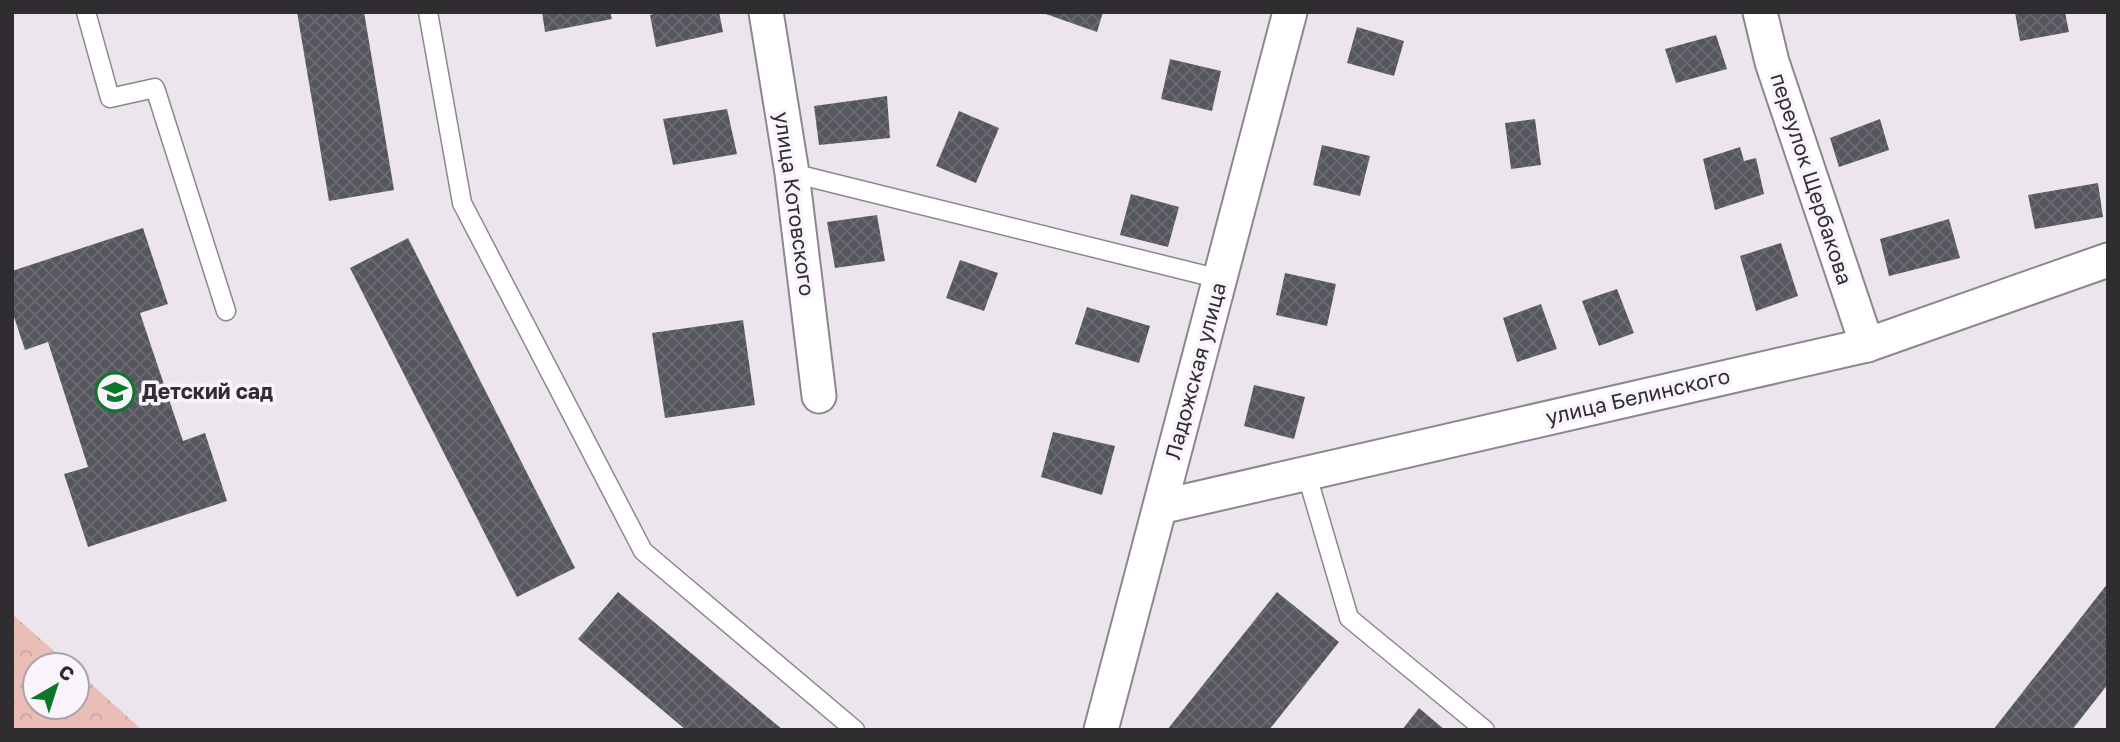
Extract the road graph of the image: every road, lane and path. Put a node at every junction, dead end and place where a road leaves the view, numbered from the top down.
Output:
1 (86, 12) edge
2 (428, 12) edge
3 (766, 12) edge
4 (1290, 12) edge
5 (1760, 12) edge
6 (792, 173) junction
7 (2108, 260) edge
8 (1220, 279) junction
9 (226, 311) dead end
10 (1867, 345) junction
11 (819, 396) dead end
12 (1307, 472) junction
13 (1160, 507) junction
14 (855, 730) edge
15 (1101, 730) edge
16 (1485, 730) edge

1 - 9 lane
2 - 14 lane
3 - 6 street, улица Котовского
4 - 8 street, Ладожская улица
5 - 10 street, переулок Щербакова
6 - 8 lane
6 - 11 street, улица Котовского
7 - 10 street, улица Белинского
8 - 13 street, Ладожская улица
10 - 12 street, улица Белинского
12 - 13 street, улица Белинского
12 - 16 lane
13 - 15 street, Ладожская улица

